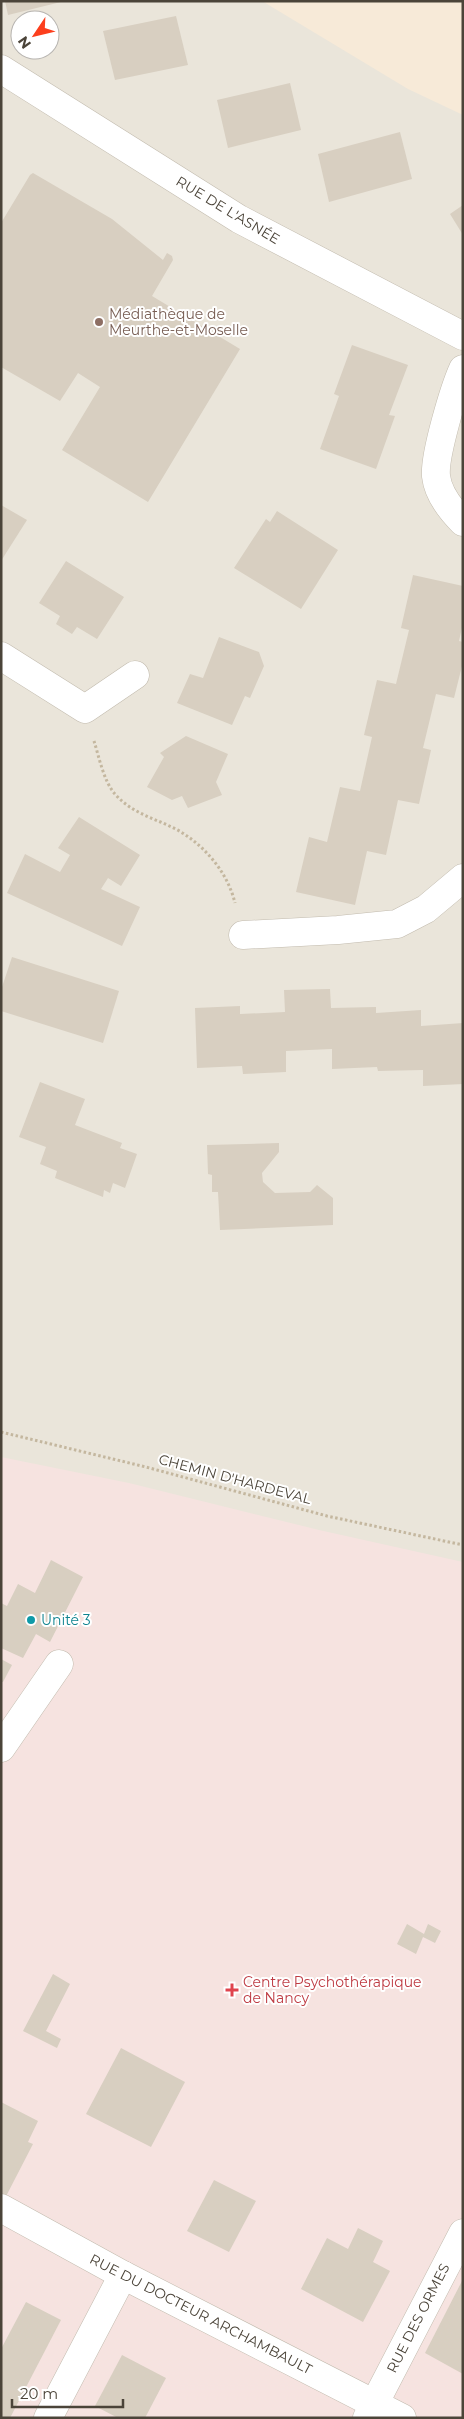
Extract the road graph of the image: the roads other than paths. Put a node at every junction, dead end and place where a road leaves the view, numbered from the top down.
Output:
1 (1, 69) edge
2 (463, 336) edge
3 (463, 369) edge
4 (463, 522) edge
5 (1, 656) edge
6 (135, 675) dead end
7 (463, 878) edge
8 (243, 935) road end
9 (58, 1664) dead end
10 (1, 1748) edge
11 (1, 2208) edge
12 (463, 2233) edge
13 (123, 2275) junction
14 (370, 2411) edge
15 (48, 2418) edge
16 (402, 2418) edge

1 - 2 street, RUE DE L'ASNÉE
3 - 4 street
5 - 6 street
7 - 8 street
9 - 10 street
11 - 13 street, RUE DU DOCTEUR ARCHAMBAULT
12 - 14 street, RUE DES ORMES
13 - 14 street, RUE DU DOCTEUR ARCHAMBAULT
13 - 15 street
14 - 16 street, RUE DU DOCTEUR ARCHAMBAULT

